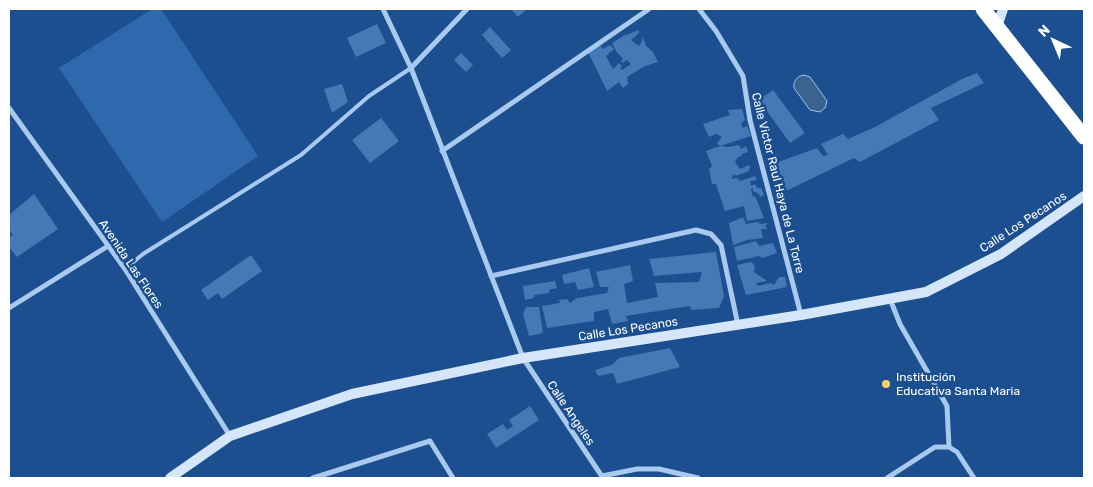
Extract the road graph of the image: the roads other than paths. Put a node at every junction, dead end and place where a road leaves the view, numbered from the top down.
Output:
1 (383, 9) edge
2 (467, 9) edge
3 (650, 9) edge
4 (699, 9) edge
5 (982, 9) edge
6 (1003, 9) edge
7 (997, 27) junction
8 (411, 68) junction
9 (9, 108) edge
10 (1084, 137) edge
11 (442, 151) junction
12 (1084, 196) edge
13 (108, 246) junction
14 (125, 269) junction
15 (491, 276) junction
16 (890, 299) junction
17 (9, 308) edge
18 (801, 315) junction
19 (738, 325) junction
20 (523, 358) junction
21 (230, 436) junction
22 (949, 447) junction
23 (331, 476) edge
24 (602, 477) edge
25 (170, 478) edge
26 (313, 478) edge
27 (453, 478) edge
28 (698, 478) edge
29 (887, 478) edge
30 (974, 478) edge

1 - 8 street, Calle Angeles
2 - 8 street
3 - 11 street
4 - 18 street, Calle Victor Raul Haya de La Torre
5 - 7 highway
6 - 7 street
7 - 10 highway
8 - 11 street, Calle Angeles
8 - 14 lane
9 - 13 street, Avenida Las Flores
11 - 15 street, Calle Angeles
12 - 16 street, Calle Los Pecanos
13 - 14 street, Avenida Las Flores
13 - 17 street
14 - 21 street, Avenida Las Flores
15 - 19 street
15 - 20 street, Calle Angeles
16 - 18 street, Calle Los Pecanos
16 - 22 street
18 - 19 street, Calle Los Pecanos
19 - 20 street, Calle Los Pecanos
20 - 21 street, Calle Los Pecanos
20 - 24 street, Calle Angeles
21 - 25 street, Calle Los Pecanos
22 - 29 street
22 - 30 street
23 - 26 street
23 - 27 street
24 - 28 street

